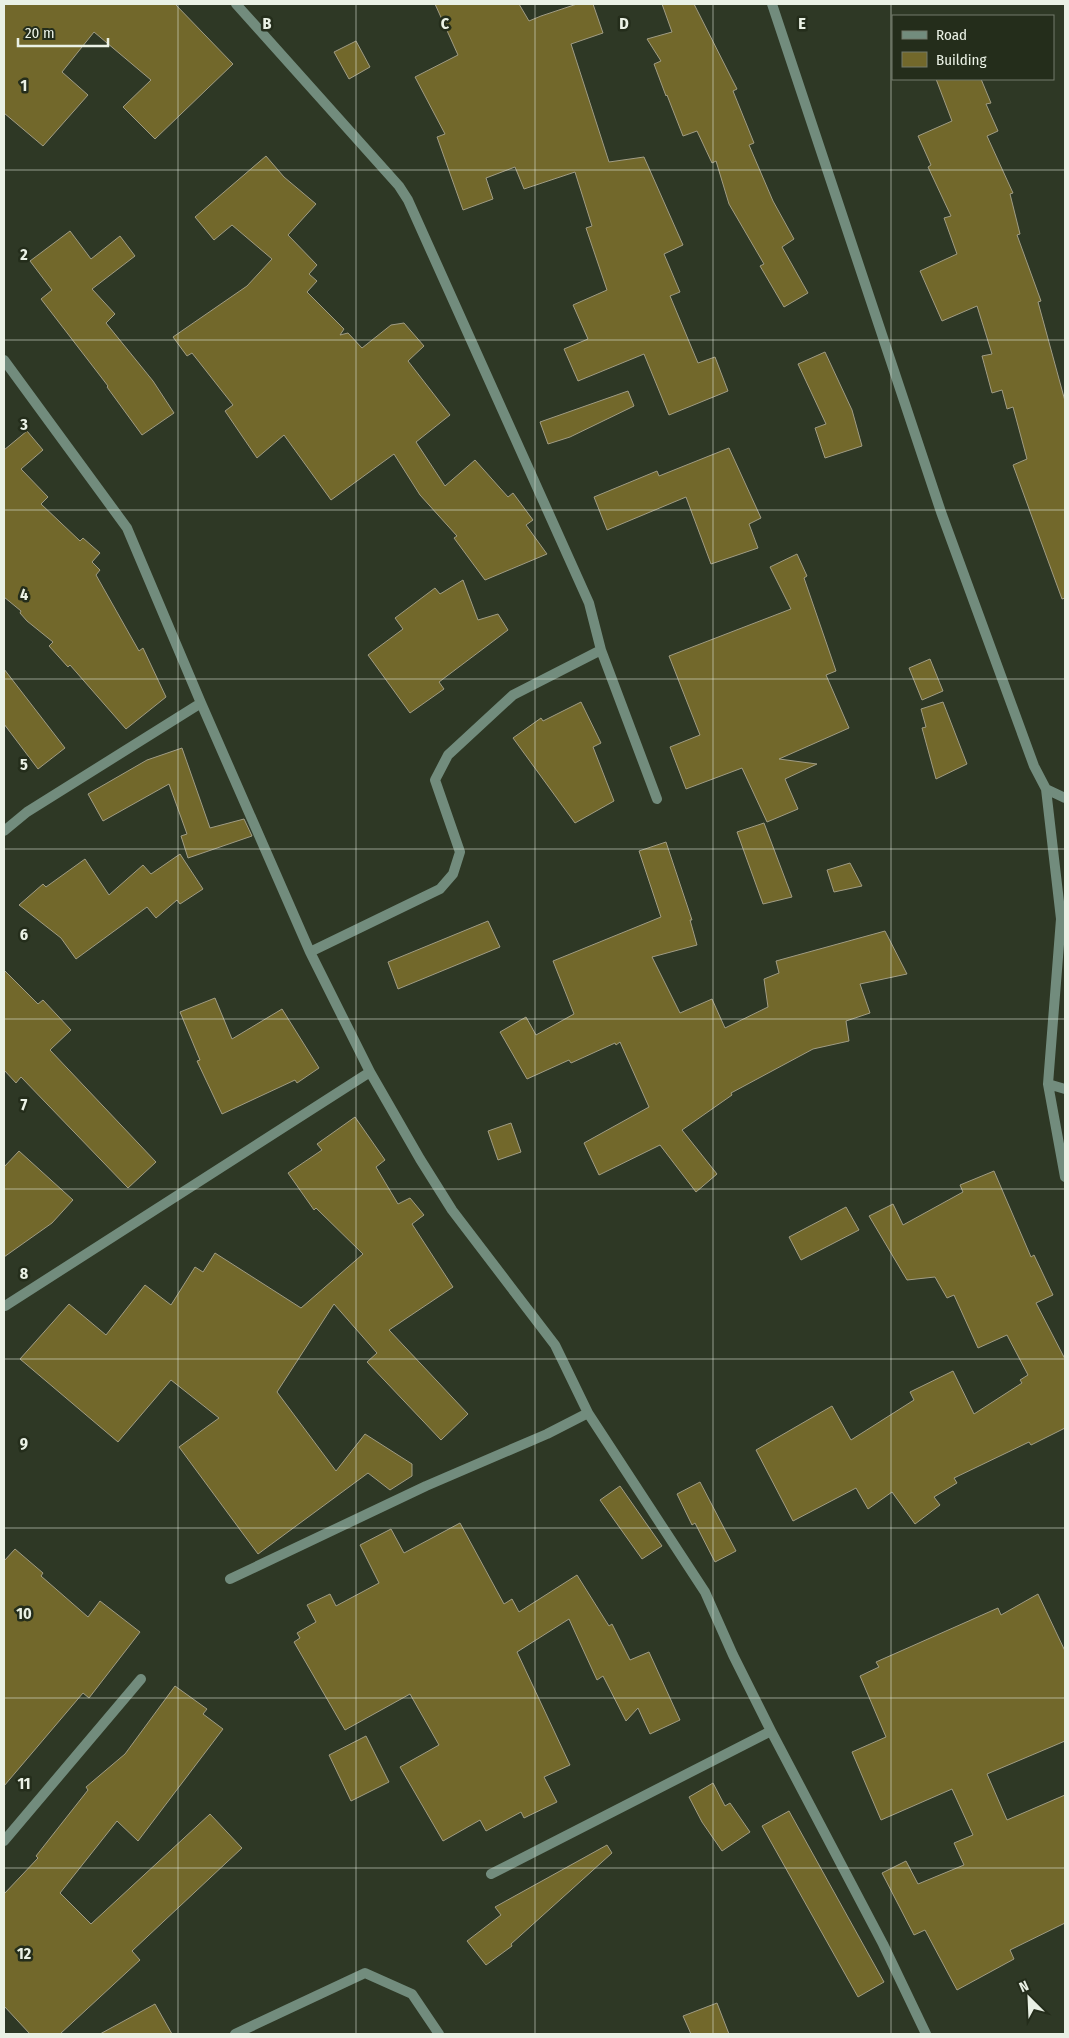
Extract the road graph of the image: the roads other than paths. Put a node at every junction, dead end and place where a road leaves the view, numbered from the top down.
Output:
1 (236, 4) edge
2 (772, 4) edge
3 (4, 360) edge
4 (600, 650) junction
5 (201, 703) junction
6 (1046, 789) junction
7 (657, 798) dead end
8 (1065, 798) edge
9 (4, 831) edge
10 (310, 952) junction
11 (370, 1072) junction
12 (1048, 1084) junction
13 (1065, 1089) edge
14 (1065, 1176) edge
15 (5, 1306) edge
16 (588, 1413) junction
17 (230, 1579) dead end
18 (141, 1679) dead end
19 (771, 1731) junction
20 (4, 1841) edge
21 (491, 1874) dead end
22 (235, 2034) edge
23 (439, 2034) edge
24 (926, 2034) edge

1 - 4 street
2 - 6 street
3 - 5 street
4 - 7 street
4 - 10 street
5 - 9 street
5 - 10 street
6 - 8 street
6 - 12 street
10 - 11 street
11 - 15 street
11 - 16 street
12 - 13 street
12 - 14 street
16 - 17 street
16 - 19 street
18 - 20 street
19 - 21 street
19 - 24 street
22 - 23 street

